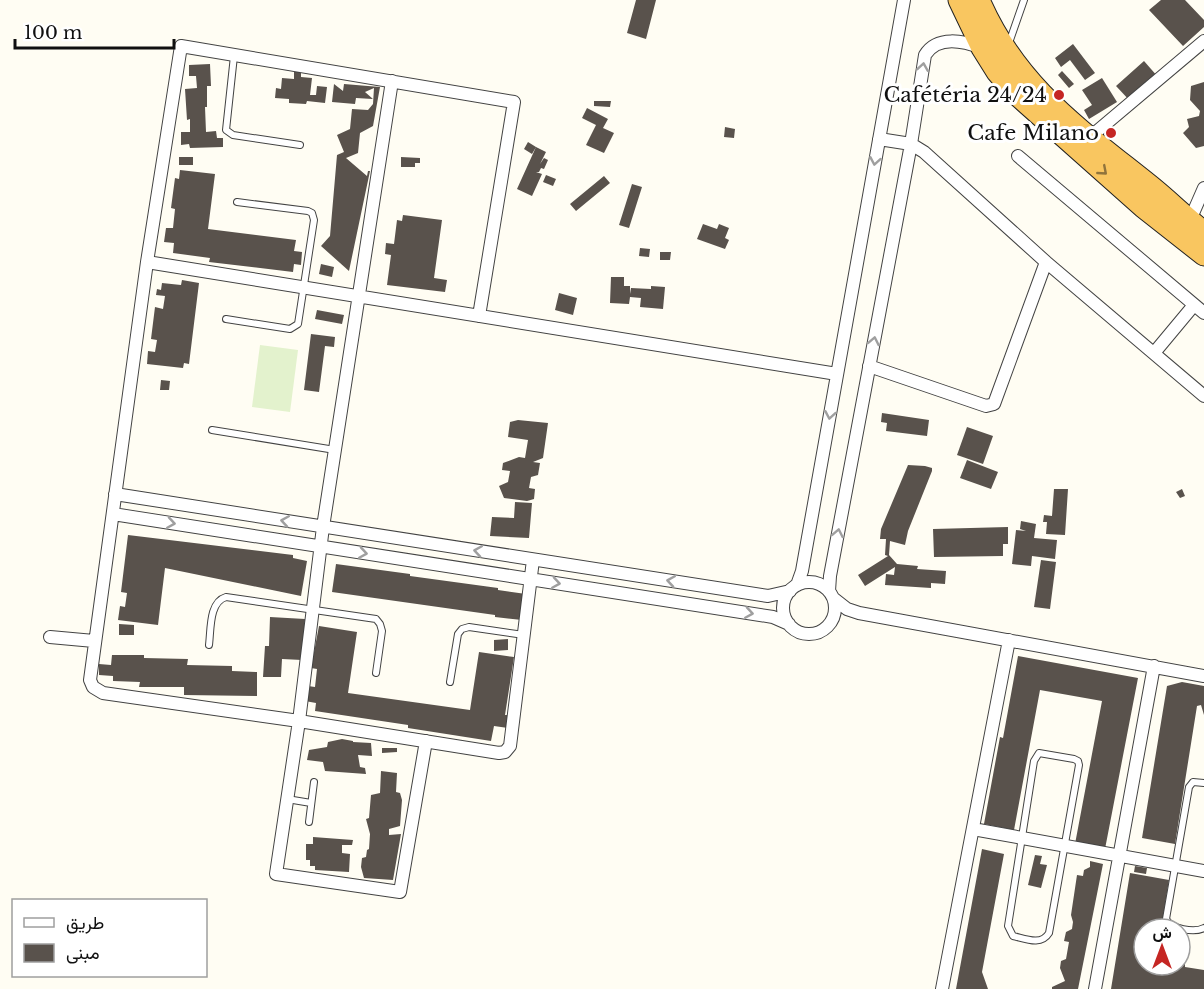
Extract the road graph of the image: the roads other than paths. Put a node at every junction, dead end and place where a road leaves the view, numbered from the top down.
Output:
1 (904, 0) edge
2 (960, 0) edge
3 (979, 0) edge
4 (1024, 0) edge
5 (1204, 41) edge
6 (982, 48) junction
7 (1007, 52) junction
8 (234, 55) junction
9 (392, 81) junction
10 (1089, 138) junction
11 (879, 139) junction
12 (911, 144) junction
13 (300, 146) dead end
14 (1018, 156) dead end
15 (1204, 188) edge
16 (237, 202) dead end
17 (1197, 226) edge
18 (1204, 255) edge
19 (147, 262) junction
20 (1046, 262) junction
21 (304, 288) junction
22 (359, 297) junction
23 (1199, 309) edge
24 (479, 316) junction
25 (226, 320) dead end
26 (1154, 353) junction
27 (869, 366) junction
28 (837, 374) junction
29 (1204, 396) edge
30 (212, 430) dead end
31 (335, 450) junction
32 (116, 494) junction
33 (152, 501) junction
34 (113, 514) junction
35 (149, 519) junction
36 (323, 527) junction
37 (321, 546) junction
38 (533, 560) junction
39 (531, 579) junction
40 (794, 588) junction
41 (831, 594) junction
42 (312, 609) junction
43 (859, 613) junction
44 (832, 621) junction
45 (789, 624) junction
46 (524, 635) junction
47 (50, 637) dead end
48 (1009, 640) junction
49 (94, 641) junction
50 (208, 645) dead end
51 (1154, 666) junction
52 (376, 673) dead end
53 (1204, 676) edge
54 (450, 682) dead end
55 (299, 721) junction
56 (426, 741) junction
57 (314, 782) dead end
58 (1204, 783) edge
59 (288, 799) junction
60 (311, 803) junction
61 (309, 822) dead end
62 (973, 829) junction
63 (1022, 838) junction
64 (1064, 846) junction
65 (1119, 856) junction
66 (1175, 866) junction
67 (1204, 871) edge
68 (1204, 928) edge
69 (942, 989) edge
70 (1095, 989) edge

1 - 11 street
2 - 6 highway
3 - 7 highway
4 - 7 lane
5 - 10 street
12 -> 6 street
6 -> 18 highway
7 - 10 highway
8 - 9 street
8 - 13 lane
8 - 19 street
9 - 22 street
9 - 24 street
10 - 17 highway
11 - 12 street
11 -> 28 street
12 - 20 street
27 -> 12 street
14 - 23 street
15 - 17 street
16 - 21 lane
19 - 21 street
19 - 32 street
20 - 26 street
20 - 27 street
21 - 22 street
21 - 25 lane
22 - 24 street
22 - 31 street
23 - 26 street
24 - 28 street
26 - 29 street
41 -> 27 street
28 -> 40 street
30 - 31 lane
31 - 36 street
32 - 33 street
32 - 34 street
33 - 35 street
36 -> 33 street
34 - 35 street
34 - 49 street
35 -> 37 street
36 - 37 street
38 -> 36 street
37 -> 39 street
37 - 42 street
38 - 39 street
40 -> 38 street
39 -> 45 street
39 - 46 street
40 - 41 street
40 - 45 street
41 - 43 street
41 - 44 street
42 - 50 lane
42 - 52 lane
42 - 55 street
43 - 44 street
43 - 48 street
44 - 45 street
46 - 54 lane
46 - 56 street
47 - 49 street
48 - 51 street
48 - 62 street
49 - 55 street
51 - 53 street
51 - 65 street
55 - 56 street
55 - 59 street
56 - 59 street
57 - 60 lane
58 - 66 lane
59 - 60 lane
60 - 61 lane
62 - 63 street
62 - 69 street
63 - 64 street
63 - 64 lane
63 - 64 lane
64 - 65 street
65 - 66 street
65 - 70 street
66 - 67 street
66 - 68 lane

